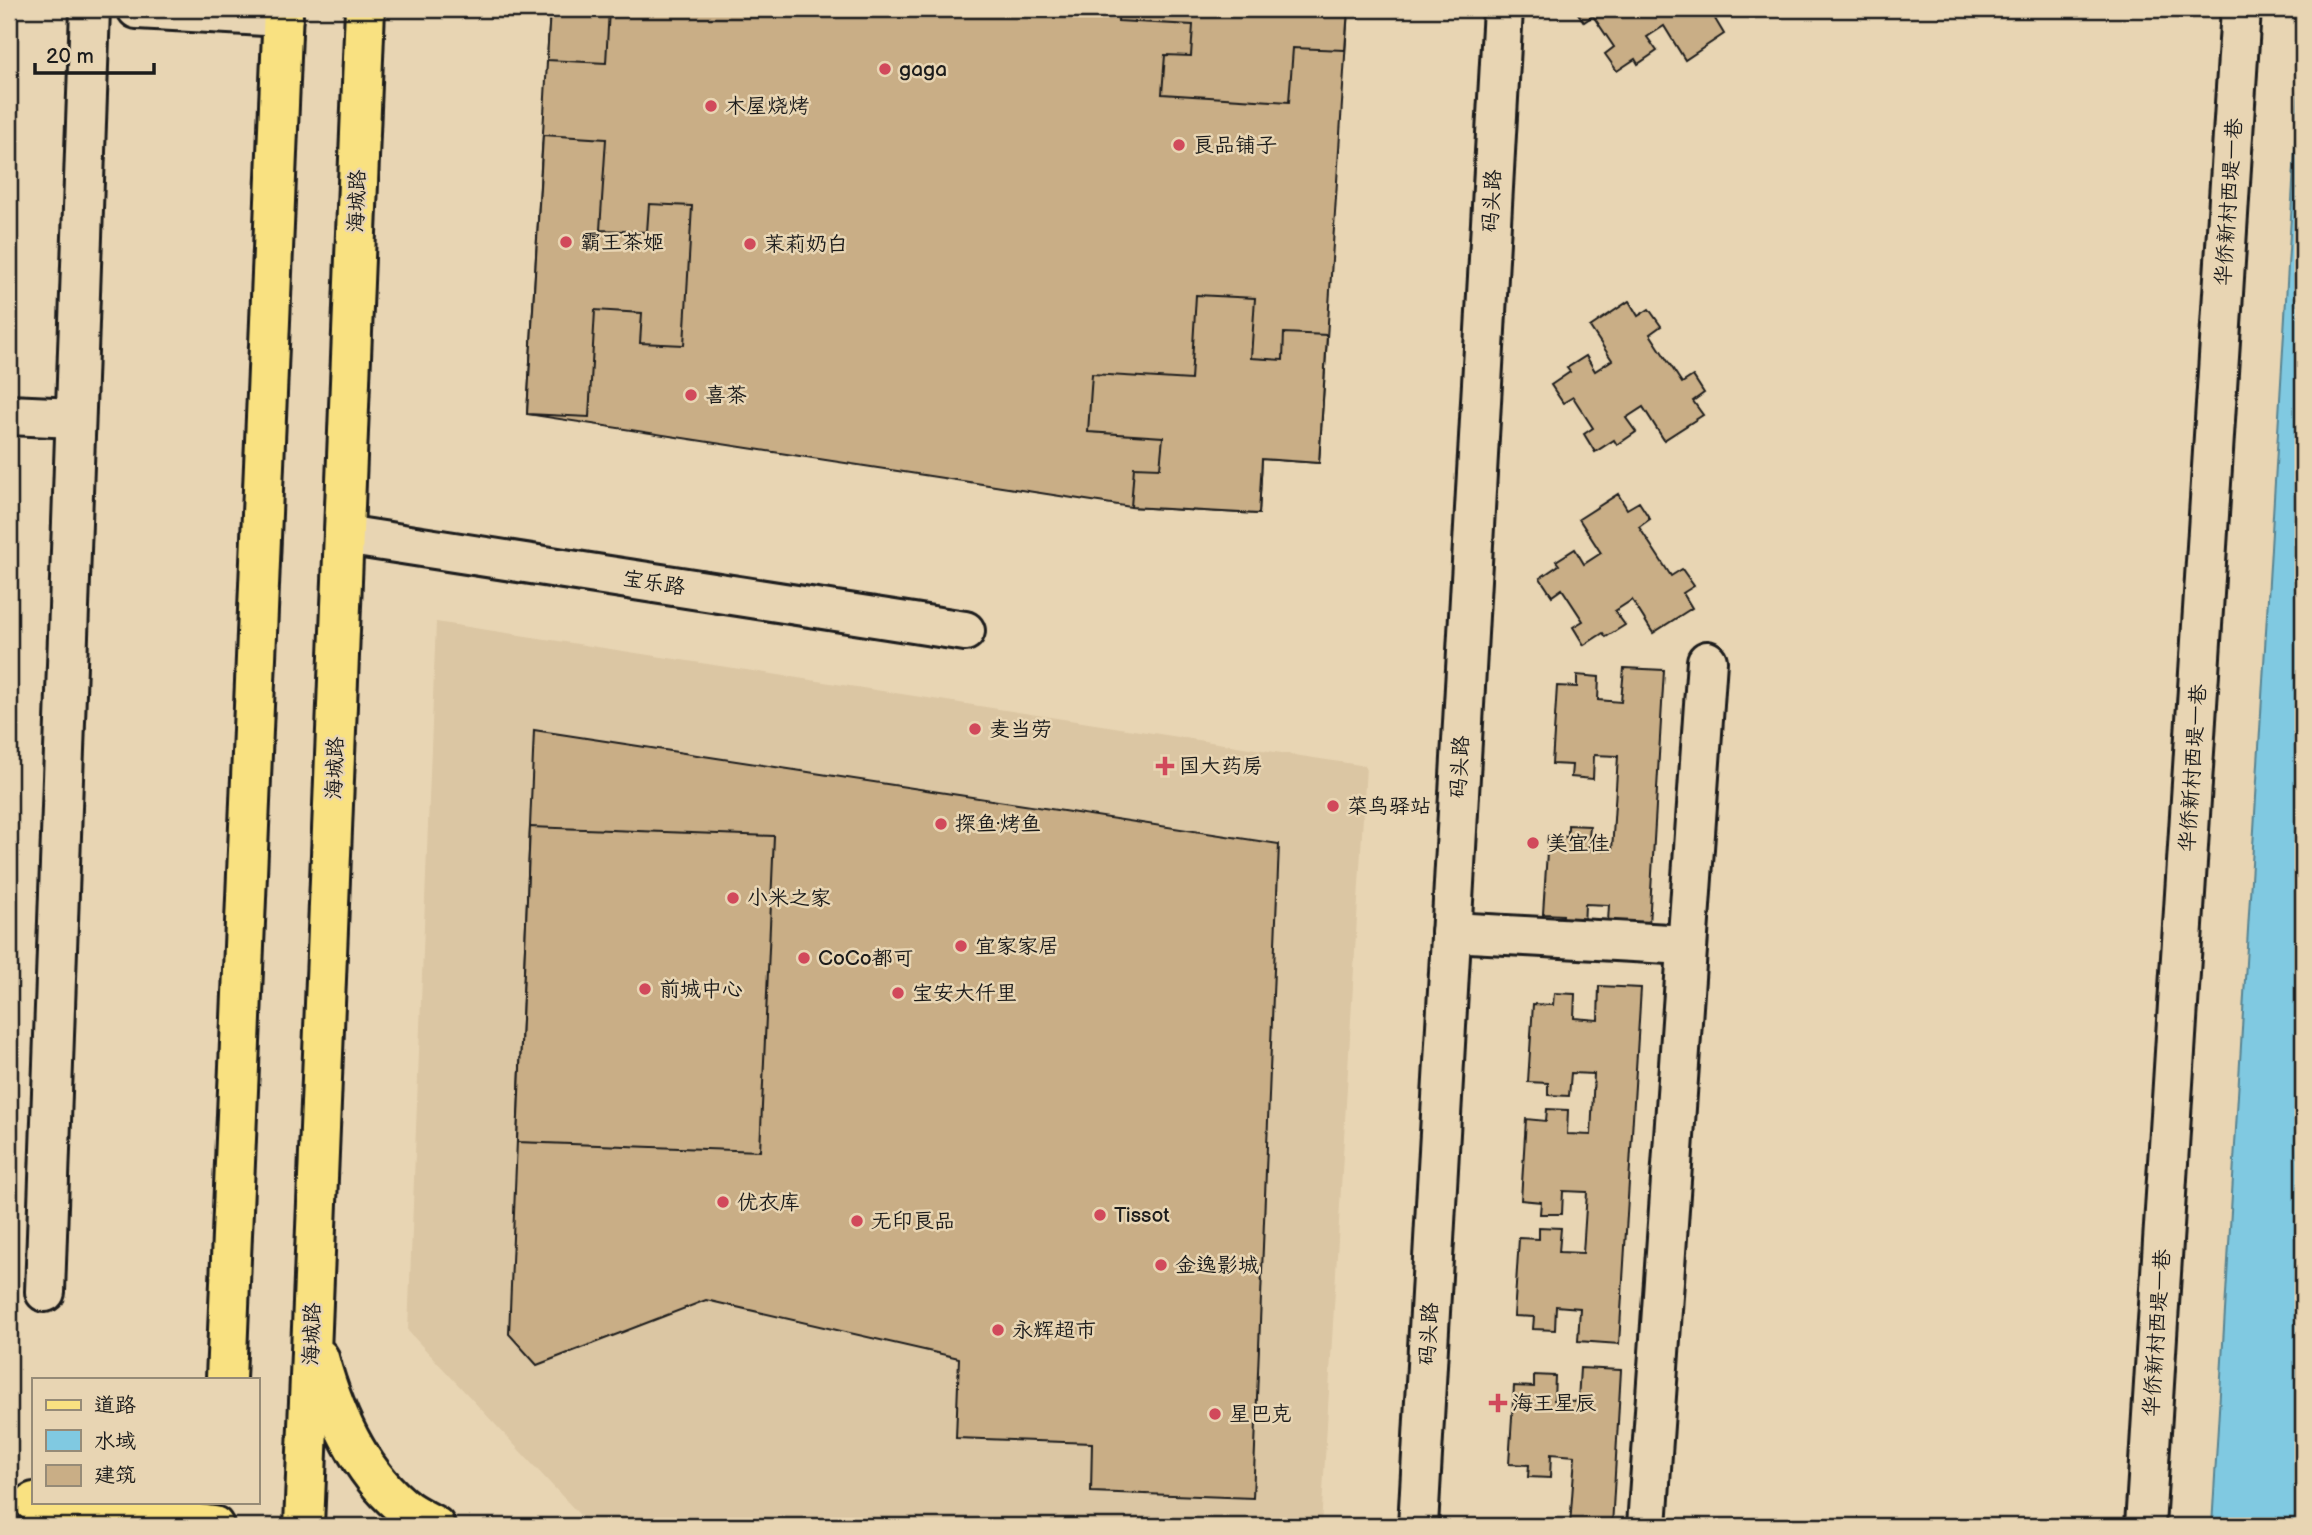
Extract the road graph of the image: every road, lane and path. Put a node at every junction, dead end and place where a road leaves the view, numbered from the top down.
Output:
1 (90, 9) edge
2 (136, 9) edge
3 (365, 9) edge
4 (1503, 9) edge
5 (2241, 9) edge
6 (283, 13) edge
7 (9, 415) edge
8 (75, 418) junction
9 (344, 535) junction
10 (965, 631) dead end
11 (1707, 661) dead end
12 (1451, 932) junction
13 (1687, 945) junction
14 (45, 1293) dead end
15 (229, 1304) junction
16 (312, 1332) junction
17 (203, 1378) edge
18 (226, 1378) edge
19 (32, 1491) edge
20 (9, 1496) edge
21 (32, 1502) edge
22 (49, 1504) edge
23 (221, 1504) edge
24 (214, 1526) edge
25 (220, 1526) edge
26 (304, 1526) edge
27 (435, 1526) edge
28 (1418, 1526) edge
29 (1647, 1526) edge
30 (2145, 1526) edge

1 - 8 street
2 - 6 street
3 - 9 main road, 海城路
4 - 12 street, 码头路
5 - 30 street, 华侨新村西堤一巷
6 - 15 main road
7 - 8 street
8 - 14 street
9 - 10 street, 宝乐路
9 - 16 main road, 海城路
11 - 13 street
12 - 13 street
12 - 28 street, 码头路
13 - 29 street
15 - 17 main road
15 - 18 main road
16 - 26 main road, 海城路
16 - 27 main road
19 - 20 main road
20 - 21 main road
22 - 24 main road
23 - 25 main road

